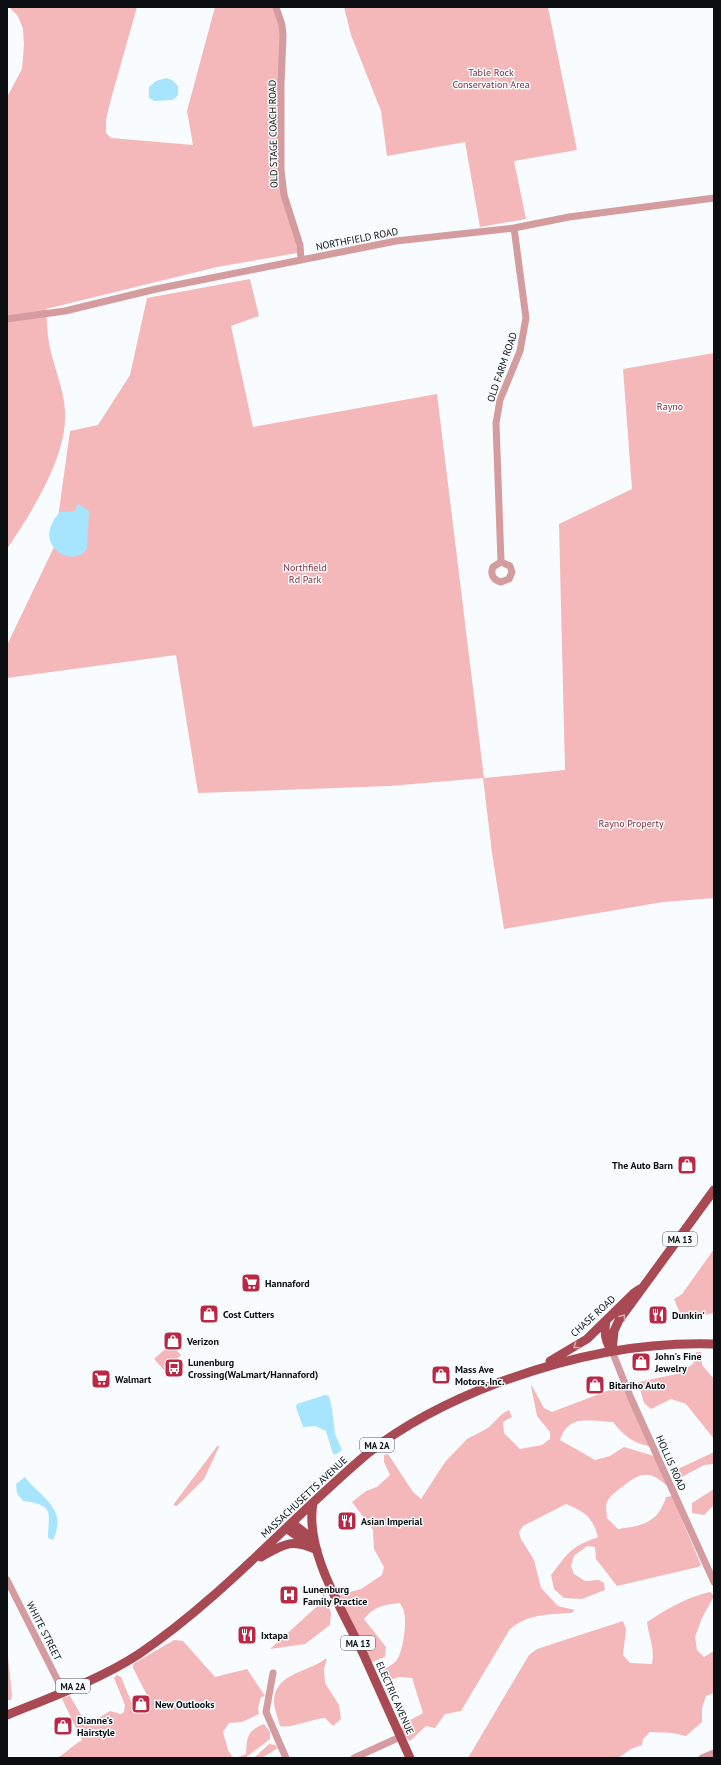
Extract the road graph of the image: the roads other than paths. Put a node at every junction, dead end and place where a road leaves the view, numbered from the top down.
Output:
1 (276, 7) edge
2 (714, 198) edge
3 (514, 228) junction
4 (301, 260) junction
5 (7, 319) edge
6 (501, 562) dead end
7 (714, 1190) edge
8 (644, 1287) junction
9 (606, 1321) junction
10 (714, 1344) edge
11 (612, 1351) junction
12 (534, 1370) junction
13 (313, 1503) junction
14 (289, 1526) junction
15 (314, 1540) junction
16 (316, 1550) junction
17 (245, 1567) junction
18 (7, 1580) edge
19 (714, 1582) edge
20 (273, 1673) dead end
21 (63, 1691) junction
22 (7, 1715) edge
23 (400, 1737) junction
24 (714, 1753) edge
25 (286, 1758) edge
26 (354, 1758) edge
27 (410, 1758) edge
28 (702, 1758) edge

1 - 4 street, OLD STAGE COACH ROAD
2 - 3 street, NORTHFIELD ROAD
3 - 4 street, NORTHFIELD ROAD
3 - 6 street, OLD FARM ROAD
4 - 5 street, NORTHFIELD ROAD
7 - 8 main road, CHASE ROAD / MA 13
8 - 9 main road, CHASE ROAD / MA 13
11 -> 8 main road, CHASE ROAD / MA 13
9 - 11 main road
9 -> 12 main road, CHASE ROAD / MA 13
10 - 11 main road, MASSACHUSETTS AVENUE / MA 2A
11 - 12 main road, MASSACHUSETTS AVENUE / MA 2A
11 - 19 street, HOLLIS ROAD
12 - 13 main road, MASSACHUSETTS AVENUE / MA 2A
13 - 14 main road, MASSACHUSETTS AVENUE / MA 2A
13 - 15 main road, MA 13
14 - 15 main road
14 - 16 main road
14 - 17 main road, MASSACHUSETTS AVENUE / MA 2A
15 - 16 main road, MA 13
16 - 17 main road
16 - 23 main road, ELECTRIC AVENUE / MA 13
17 - 21 main road, MASSACHUSETTS AVENUE / MA 2A
18 - 21 street, WHITE STREET
20 - 25 street
21 - 22 main road, MASSACHUSETTS AVENUE / MA 2A
23 - 26 street
23 - 27 main road, ELECTRIC AVENUE / MA 13
24 - 28 street

